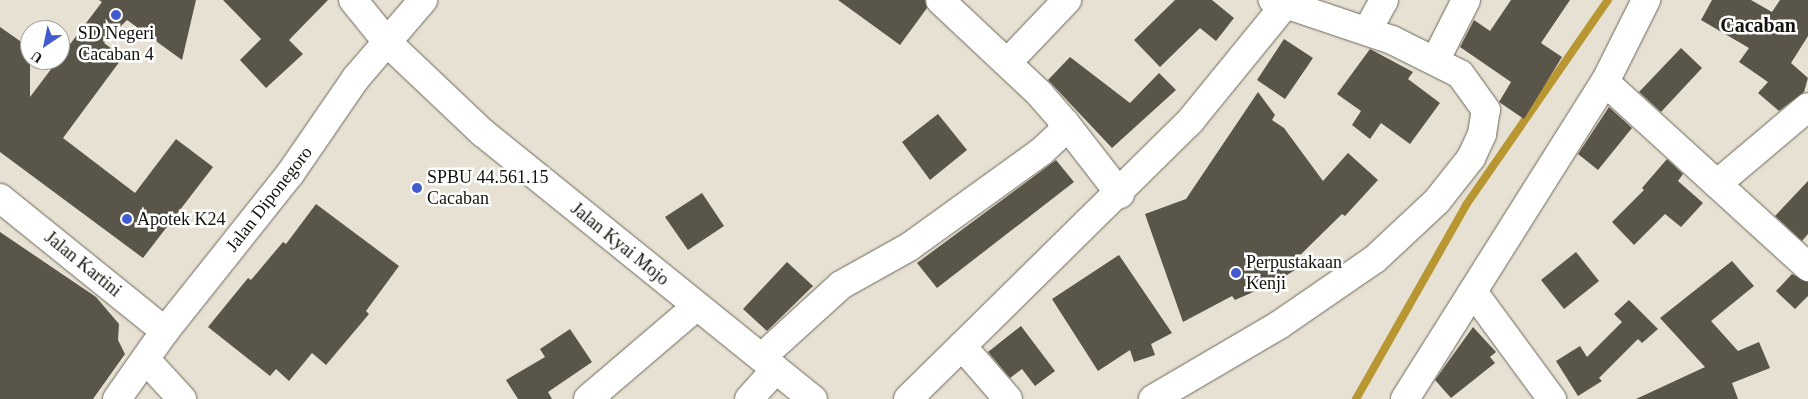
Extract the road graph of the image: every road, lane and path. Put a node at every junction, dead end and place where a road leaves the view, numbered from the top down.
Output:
1 (353, 0) edge
2 (423, 0) edge
3 (940, 0) edge
4 (1067, 0) edge
5 (1384, 0) edge
6 (1466, 0) edge
7 (1646, 0) edge
8 (1278, 3) edge
9 (1367, 31) junction
10 (388, 43) junction
11 (1436, 59) junction
12 (1008, 62) junction
13 (1605, 82) junction
14 (1808, 107) edge
15 (1065, 123) junction
16 (1718, 184) junction
17 (1120, 194) junction
18 (0, 198) edge
19 (1808, 267) edge
20 (1474, 293) junction
21 (697, 306) junction
22 (165, 331) junction
23 (962, 346) junction
24 (147, 361) junction
25 (770, 363) junction
26 (118, 399) edge
27 (182, 399) edge
28 (588, 399) edge
29 (749, 399) edge
30 (813, 399) edge
31 (908, 399) edge
32 (1008, 399) edge
33 (1153, 399) edge
34 (1405, 399) edge
35 (1552, 399) edge

1 - 10 street, Jalan Kyai Mojo
2 - 10 street, Jalan Diponegoro
3 - 12 street
4 - 12 street
5 - 9 street
6 - 11 street
7 - 13 street
8 - 9 street
8 - 17 street
9 - 11 street
10 - 21 street, Jalan Kyai Mojo
10 - 22 street, Jalan Diponegoro
11 - 33 street
12 - 15 street
13 - 16 street
13 - 20 street
14 - 16 street
15 - 17 street
15 - 25 street
16 - 19 street
17 - 23 street
18 - 22 street, Jalan Kartini
20 - 34 street
20 - 35 street
21 - 25 street, Jalan Kyai Mojo
21 - 28 street
22 - 24 street, Jalan Diponegoro
23 - 31 street
23 - 32 street
24 - 26 street, Jalan Diponegoro
24 - 27 street
25 - 29 street
25 - 30 street, Jalan Kyai Mojo

